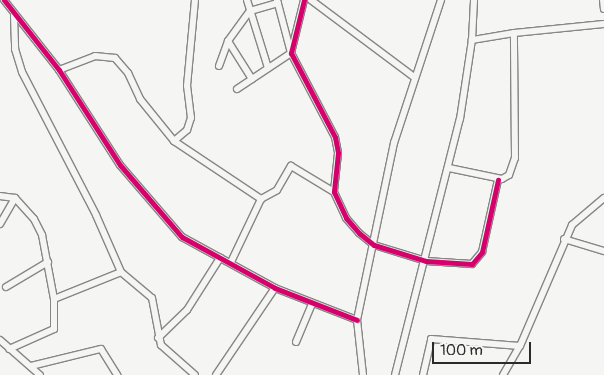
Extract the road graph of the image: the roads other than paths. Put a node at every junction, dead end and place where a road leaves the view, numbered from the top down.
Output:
1 (4, 0) edge
2 (195, 0) edge
3 (247, 0) edge
4 (304, 0) edge
5 (311, 0) edge
6 (441, 0) edge
7 (474, 0) edge
8 (603, 0) edge
9 (277, 2) edge
10 (604, 9) edge
11 (250, 11) junction
12 (14, 16) junction
13 (604, 24) edge
14 (514, 33) junction
15 (472, 40) junction
16 (228, 41) junction
17 (291, 53) junction
18 (219, 66) dead end
19 (268, 68) junction
20 (59, 70) junction
21 (414, 77) junction
22 (252, 79) junction
23 (237, 89) dead end
24 (174, 141) junction
25 (449, 168) junction
26 (498, 180) junction
27 (334, 192) junction
28 (0, 196) edge
29 (15, 198) junction
30 (604, 198) edge
31 (261, 199) junction
32 (0, 224) edge
33 (564, 239) junction
34 (374, 245) junction
35 (604, 251) edge
36 (220, 258) junction
37 (426, 261) junction
38 (48, 262) junction
39 (231, 262) junction
40 (121, 272) junction
41 (6, 287) dead end
42 (275, 288) junction
43 (54, 299) junction
44 (312, 304) junction
45 (358, 320) junction
46 (158, 338) junction
47 (0, 340) edge
48 (296, 342) dead end
49 (520, 346) junction
50 (9, 349) junction
51 (30, 366) junction
52 (40, 375) edge
53 (117, 375) edge
54 (195, 375) edge
55 (216, 375) edge
56 (363, 375) edge
57 (395, 375) edge
58 (423, 375) edge
59 (503, 375) edge

1 - 12 street
2 - 24 street
3 - 11 street
4 - 17 street
5 - 21 street
6 - 21 street
7 - 15 street
8 - 10 street
9 - 11 street
9 - 17 street
11 - 16 street
11 - 19 street
12 - 20 street
12 - 40 street
13 - 14 street
14 - 15 street
14 - 26 street
15 - 25 street
16 - 18 street
16 - 22 street
17 - 19 street
17 - 27 street
19 - 22 street
20 - 24 street
20 - 36 street
21 - 34 street
22 - 23 street
24 - 31 street
25 - 26 street
25 - 37 street
26 - 37 street
27 - 31 street
27 - 34 street
28 - 29 street
29 - 32 street
29 - 38 street
30 - 33 street
31 - 39 street
33 - 35 street
33 - 49 street
34 - 37 street
34 - 45 street
36 - 39 street
36 - 46 street
37 - 57 street
38 - 41 street
38 - 43 street
39 - 42 street
40 - 43 street
40 - 46 street
42 - 44 street
42 - 55 street
43 - 50 street
44 - 45 street
44 - 48 street
45 - 56 street
46 - 54 street
47 - 50 street
49 - 58 street
49 - 59 street
50 - 51 street
51 - 52 street
51 - 53 street

